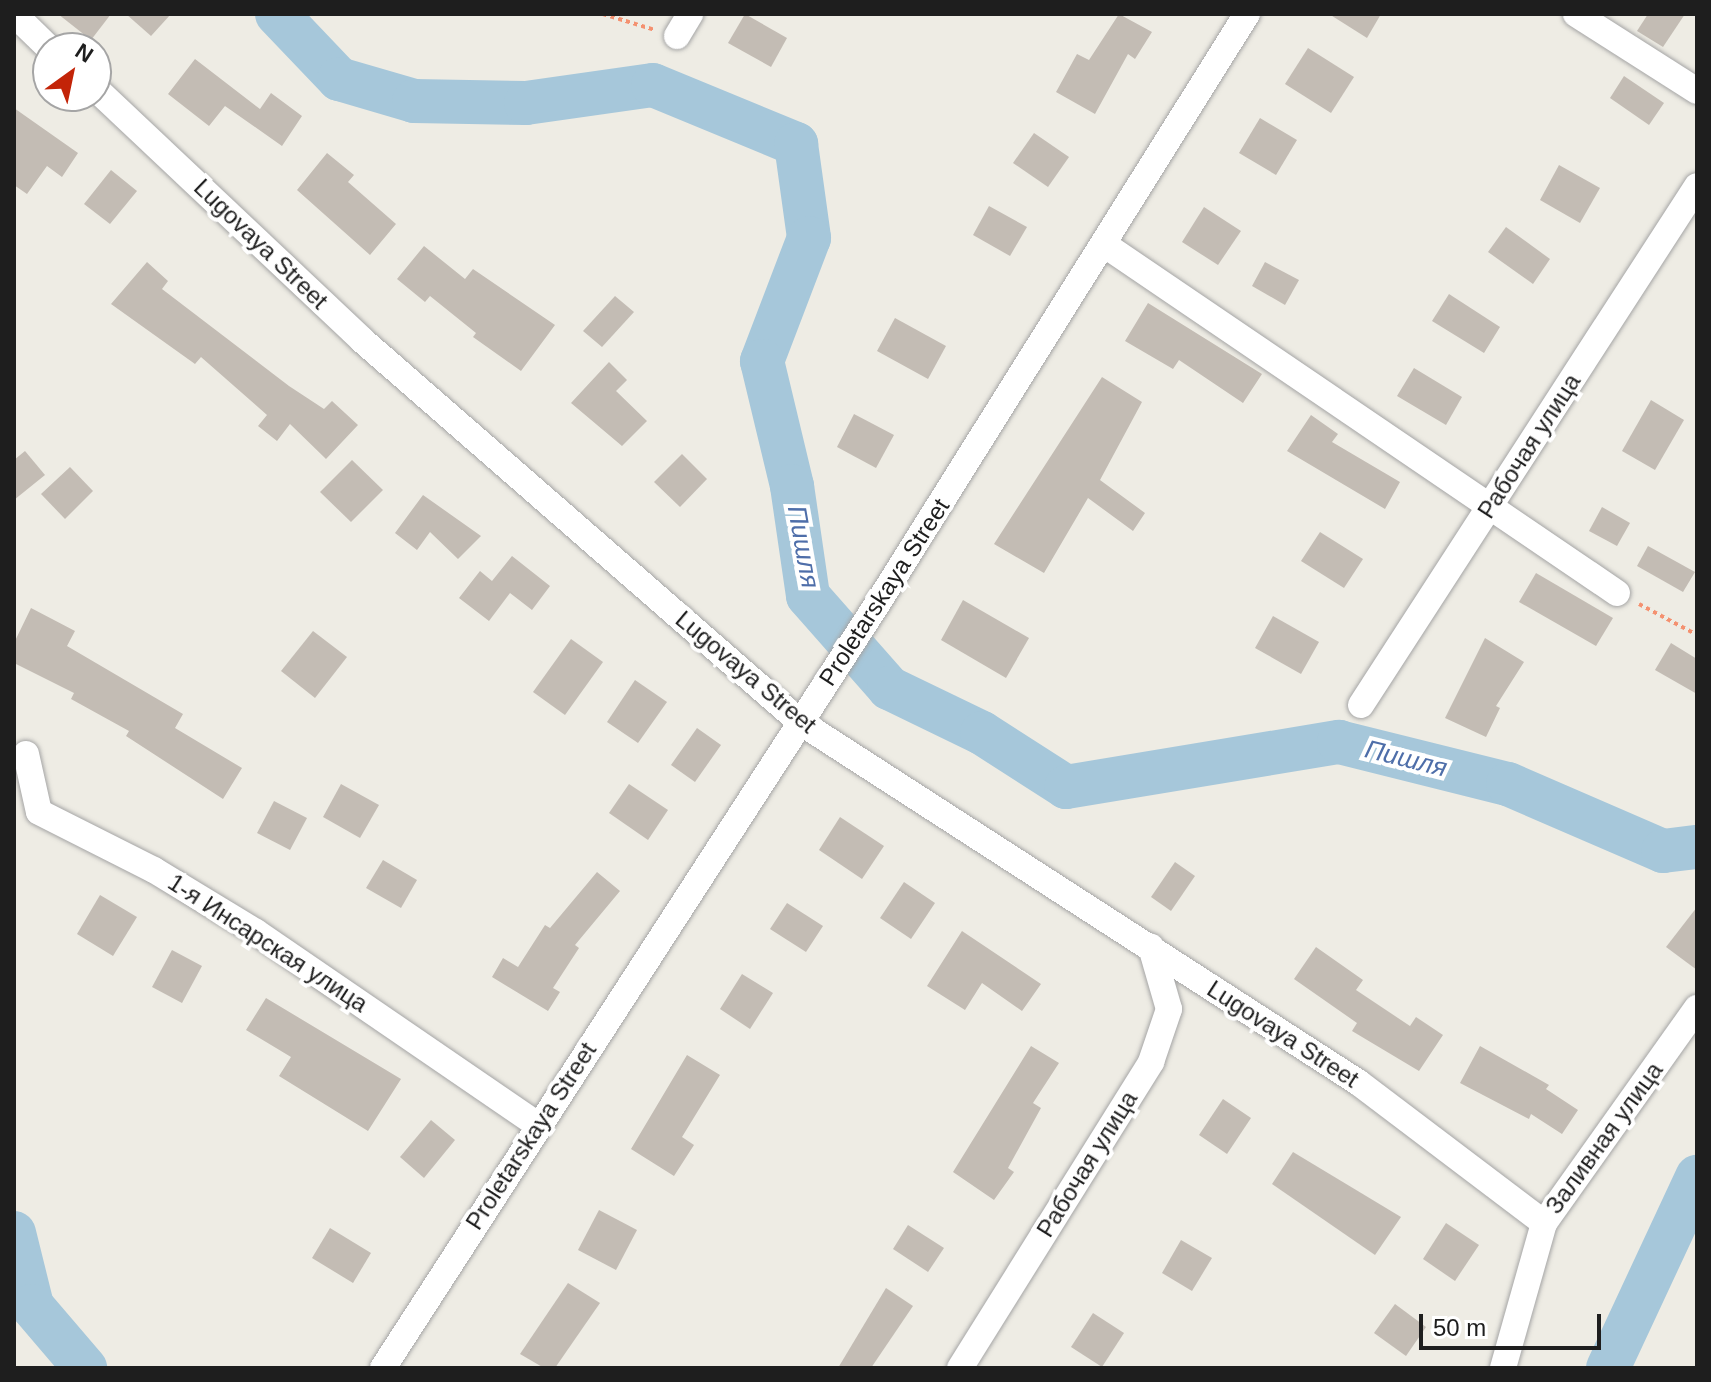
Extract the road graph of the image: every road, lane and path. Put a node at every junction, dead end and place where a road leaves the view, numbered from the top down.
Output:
1 (14, 14) edge
2 (603, 14) edge
3 (1247, 14) edge
4 (1576, 14) edge
5 (684, 25) edge
6 (33, 32) edge
7 (1697, 91) edge
8 (112, 104) edge
9 (1697, 186) edge
10 (1105, 245) junction
11 (1490, 507) junction
12 (1617, 593) joint
13 (1697, 635) edge
14 (1361, 705) dead end
15 (800, 722) junction
16 (26, 754) dead end
17 (1151, 947) junction
18 (1697, 1008) edge
19 (536, 1124) junction
20 (1544, 1223) junction
21 (383, 1368) edge
22 (960, 1368) edge
23 (1503, 1368) edge

1 - 6 street
2 - 5 path
3 - 10 street, Proletarskaya Street
4 - 7 street
8 - 15 street, Lugovaya Street
9 - 11 street, Рабочая улица
10 - 11 street
10 - 15 street, Proletarskaya Street
11 - 12 street
11 - 14 street, Рабочая улица
12 - 13 path
15 - 17 street, Lugovaya Street
15 - 19 street, Proletarskaya Street
16 - 19 street, 1-я Инсарская улица
17 - 20 street, Lugovaya Street
17 - 22 street, Рабочая улица
18 - 20 street, Заливная улица
19 - 21 street, Proletarskaya Street
20 - 23 street, Заливная улица

